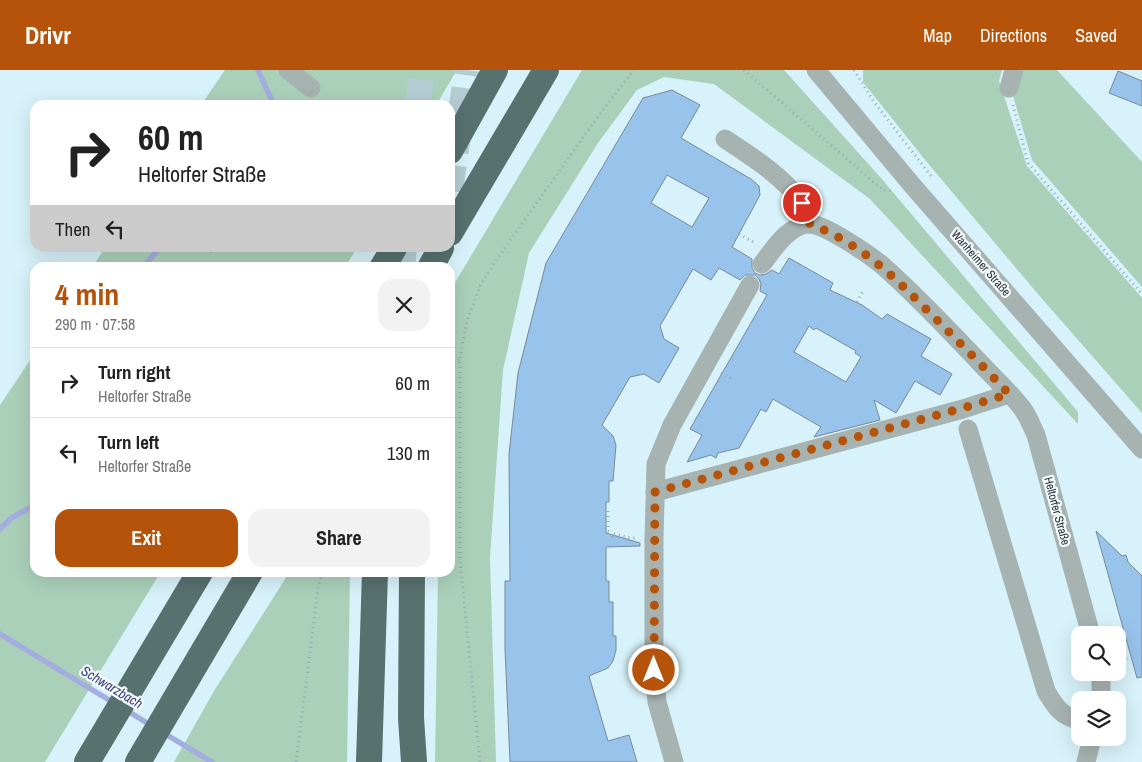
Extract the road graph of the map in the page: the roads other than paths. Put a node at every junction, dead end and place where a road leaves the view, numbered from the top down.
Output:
1 (288, 70) edge
2 (495, 70) edge
3 (546, 70) edge
4 (822, 72) edge
5 (310, 88) dead end
6 (725, 139) dead end
7 (455, 142) edge
8 (810, 224) junction
9 (455, 225) edge
10 (762, 264) dead end
11 (750, 285) dead end
12 (1009, 394) junction
13 (965, 418) junction
14 (1142, 449) edge
15 (655, 492) junction
16 (197, 577) edge
17 (247, 577) edge
18 (375, 577) edge
19 (412, 577) edge
20 (1089, 626) edge
21 (1071, 717) edge
22 (1090, 746) edge
23 (144, 752) edge
24 (369, 759) edge
25 (88, 762) edge
26 (414, 762) edge
27 (674, 762) edge
28 (1086, 762) edge

1 - 5 street
2 - 7 highway
3 - 9 highway
4 - 14 street, Wanheimer Straße
6 - 8 street
8 - 10 street
8 - 12 street, Heltorfer Straße
11 - 15 street
12 - 13 street
12 - 20 street, Heltorfer Straße
13 - 15 street
13 - 21 street
15 - 27 street
16 - 25 highway
17 - 23 highway
18 - 24 highway
19 - 26 highway
22 - 28 street

